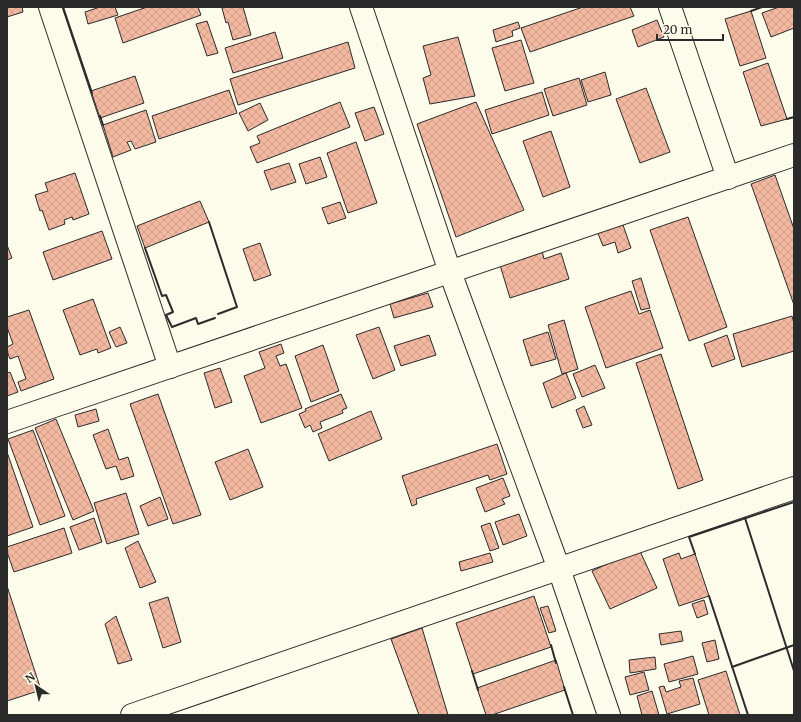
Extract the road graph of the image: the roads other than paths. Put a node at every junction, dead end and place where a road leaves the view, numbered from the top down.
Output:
1 (50, 7) edge
2 (361, 7) edge
3 (670, 7) edge
4 (794, 155) edge
5 (728, 178) junction
6 (450, 272) junction
7 (170, 367) junction
8 (7, 422) edge
9 (794, 488) edge
10 (559, 569) junction
11 (132, 715) edge
12 (609, 715) edge

1 - 7 street
2 - 6 street
3 - 5 street
4 - 5 street
5 - 6 street
6 - 7 street
6 - 10 street
7 - 8 street
9 - 10 street
10 - 11 street
10 - 12 street

